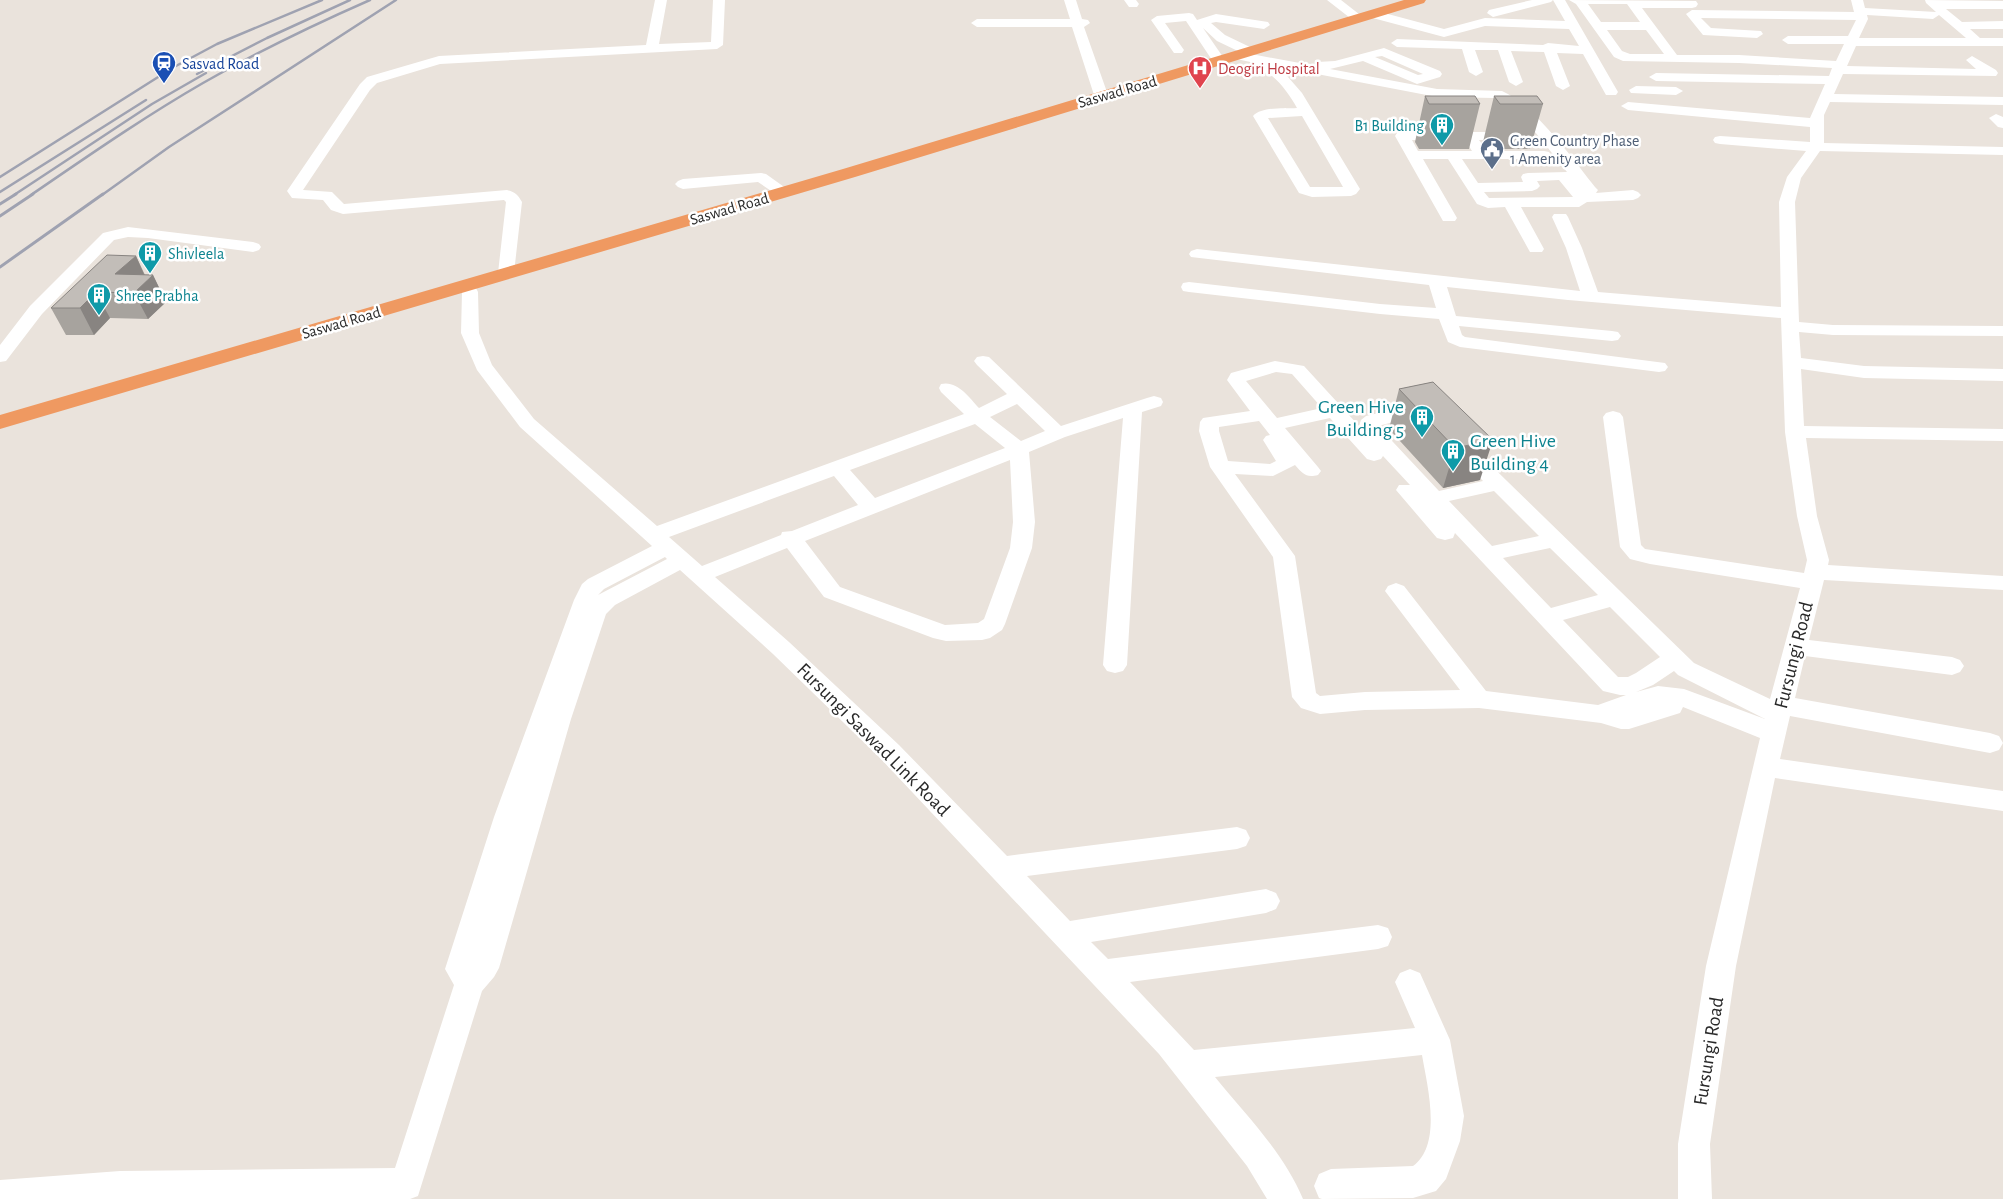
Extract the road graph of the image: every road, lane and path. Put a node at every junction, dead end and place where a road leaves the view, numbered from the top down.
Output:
1 (661, 0) edge
2 (719, 0) edge
3 (1070, 0) edge
4 (1077, 0) edge
5 (1333, 0) edge
6 (1418, 0) edge
7 (1547, 0) edge
8 (1559, 0) edge
9 (1905, 1) edge
10 (1697, 2) edge
11 (2003, 5) edge
12 (1583, 6) edge
13 (1933, 7) edge
14 (1638, 11) junction
15 (1493, 13) dead end
16 (1734, 13) junction
17 (1366, 16) junction
18 (1947, 16) junction
19 (2003, 16) edge
20 (977, 23) dead end
21 (1080, 23) junction
22 (1858, 23) edge
23 (2003, 25) edge
24 (1574, 29) junction
25 (1601, 31) junction
26 (1652, 32) junction
27 (1718, 33) junction
28 (1757, 34) junction
29 (1956, 34) junction
30 (2003, 34) edge
31 (1222, 39) dead end
32 (1446, 39) junction
33 (1788, 40) dead end
34 (1277, 42) junction
35 (2003, 42) edge
36 (1397, 43) dead end
37 (1467, 46) junction
38 (1503, 47) junction
39 (652, 48) junction
40 (1548, 48) junction
41 (1178, 50) dead end
42 (1587, 50) junction
43 (1232, 56) junction
44 (1364, 57) dead end
45 (1673, 58) junction
46 (1739, 59) junction
47 (1645, 61) dead end
48 (1787, 61) junction
49 (1973, 62) junction
50 (1299, 66) junction
51 (1838, 71) junction
52 (1476, 72) dead end
53 (1656, 78) junction
54 (1729, 78) junction
55 (1516, 82) dead end
56 (1562, 86) dead end
57 (1636, 90) dead end
58 (1664, 91) junction
59 (1692, 91) dead end
60 (1611, 92) dead end
61 (1738, 92) dead end
62 (1437, 93) junction
63 (1104, 94) junction
64 (2001, 96) edge
65 (1628, 106) dead end
66 (1307, 112) junction
67 (2003, 118) edge
68 (1820, 122) junction
69 (1694, 123) dead end
70 (2003, 124) edge
71 (1469, 136) junction
72 (1720, 140) dead end
73 (1934, 146) dead end
74 (2002, 152) edge
75 (1452, 155) junction
76 (1483, 155) junction
77 (1544, 155) junction
78 (1414, 156) junction
79 (1563, 175) junction
80 (683, 184) dead end
81 (782, 192) junction
82 (1478, 194) junction
83 (1586, 194) junction
84 (1633, 196) dead end
85 (1453, 201) junction
86 (1511, 204) junction
87 (1560, 217) dead end
88 (1449, 218) dead end
89 (253, 247) dead end
90 (1536, 249) dead end
91 (1194, 261) dead end
92 (506, 273) junction
93 (1439, 288) junction
94 (470, 292) dead end
95 (1192, 294) dead end
96 (1591, 297) junction
97 (1790, 320) junction
98 (1449, 321) junction
99 (2003, 331) edge
100 (1612, 336) dead end
101 (0, 357) edge
102 (983, 361) dead end
103 (1792, 362) junction
104 (1659, 367) dead end
105 (2003, 375) edge
106 (948, 388) dead end
107 (1019, 396) junction
108 (1154, 402) dead end
109 (1133, 409) junction
110 (1334, 411) junction
111 (977, 416) junction
112 (1613, 417) dead end
113 (1265, 419) junction
114 (0, 422) edge
115 (1795, 432) junction
116 (1058, 433) junction
117 (2003, 435) edge
118 (1019, 449) junction
119 (1220, 467) junction
120 (838, 468) junction
121 (1311, 471) dead end
122 (1497, 484) junction
123 (1435, 498) junction
124 (872, 506) junction
125 (1445, 533) dead end
126 (790, 538) junction
127 (1554, 540) junction
128 (676, 554) junction
129 (1488, 554) junction
130 (1813, 577) junction
131 (2003, 583) edge
132 (1396, 591) dead end
133 (1613, 599) junction
134 (1546, 616) junction
135 (1796, 647) junction
136 (1675, 659) junction
137 (1115, 666) dead end
138 (1952, 666) dead end
139 (1478, 698) junction
140 (1778, 717) junction
141 (1990, 743) dead end
142 (1765, 767) junction
143 (2003, 801) edge
144 (1237, 838) dead end
145 (1001, 868) junction
146 (1266, 901) dead end
147 (1065, 934) junction
148 (1378, 937) dead end
149 (1102, 973) junction
150 (1410, 982) dead end
151 (1435, 1040) junction
152 (1187, 1065) junction
153 (1331, 1186) dead end
154 (404, 1191) edge
155 (170, 1193) edge
156 (0, 1197) edge
157 (1286, 1199) edge
158 (1695, 1199) edge

1 - 39 street
2 - 39 street
3 - 21 street
4 - 21 street
5 - 17 street
6 - 17 highway, Saswad Road
7 - 15 street
8 - 24 street
9 - 22 street
10 - 12 street
10 - 14 street
11 - 13 street
12 - 14 street
12 - 25 street
13 - 18 street
13 - 22 street
14 - 26 street
16 - 22 street
16 - 27 street
16 - 28 street
17 - 32 street
17 - 34 highway, Saswad Road
18 - 19 street
18 - 29 street
20 - 21 street
21 - 63 street
22 - 29 street
22 - 33 street
22 - 51 street, Fursungi Road
23 - 29 street
24 - 32 street
24 - 42 street
25 - 26 street
25 - 45 street
26 - 45 street
27 - 28 street
27 - 46 street
28 - 48 street
29 - 30 street
29 - 35 street
29 - 49 street
31 - 43 street
32 - 36 street
32 - 37 street
34 - 43 highway, Saswad Road
34 - 50 street
37 - 38 street
37 - 52 street
38 - 40 street
38 - 55 street
39 - 92 street
40 - 42 street
40 - 56 street
41 - 43 street
42 - 60 street
43 - 50 street
43 - 63 highway, Saswad Road
43 - 66 street
44 - 50 street
45 - 46 street
46 - 48 street
47 - 53 street
48 - 51 street
49 - 51 street
49 - 64 street
50 - 62 street
51 - 54 street
51 - 68 street, Fursungi Road
53 - 54 street
53 - 58 street
54 - 61 street
57 - 58 street
58 - 59 street
62 - 71 street
62 - 83 street
63 - 81 highway, Saswad Road
64 - 68 street
65 - 68 street
66 - 66 street
67 - 70 street
68 - 69 street
68 - 72 street
68 - 73 street
68 - 74 street
68 - 97 street, Fursungi Road
71 - 76 street
71 - 77 street
71 - 78 street
75 - 76 street
75 - 78 street
75 - 82 street
76 - 77 street
77 - 79 street
78 - 85 street
79 - 82 street
79 - 83 street
80 - 81 street
81 - 92 highway, Saswad Road
82 - 85 street
82 - 86 street
83 - 84 street
83 - 86 street
85 - 88 street
86 - 90 street
87 - 96 street
89 - 101 street
91 - 93 street
92 - 114 highway, Saswad Road
93 - 96 street
93 - 98 street
94 - 128 street, Fursungi Saswad Link Road
95 - 98 street
96 - 97 street
97 - 99 street
97 - 103 street, Fursungi Road
98 - 100 street
98 - 104 street
102 - 107 street
103 - 105 street
103 - 115 street, Fursungi Road
106 - 111 street
107 - 111 street
107 - 116 street
108 - 109 street
109 - 116 street
109 - 137 street
110 - 113 street
110 - 113 street
110 - 125 street
111 - 118 street
111 - 120 street
112 - 130 street
113 - 119 street
113 - 119 street
113 - 121 street
115 - 117 street
115 - 130 street, Fursungi Road
116 - 118 street
118 - 124 street
118 - 126 street
119 - 139 street
120 - 124 street
120 - 128 street
122 - 123 street
122 - 123 street
122 - 127 street
123 - 129 street
124 - 126 street
126 - 128 street
127 - 129 street
127 - 133 street
128 - 145 street, Fursungi Saswad Link Road
128 - 154 street
129 - 134 street
130 - 131 street
130 - 135 street, Fursungi Road
132 - 139 street
133 - 134 street
133 - 136 street
134 - 136 street
135 - 138 street
135 - 140 street, Fursungi Road
136 - 140 street
139 - 140 street
140 - 141 street
140 - 142 street, Fursungi Road
142 - 143 street
142 - 158 street, Fursungi Road
144 - 145 street
145 - 147 street, Fursungi Saswad Link Road
146 - 147 street
147 - 149 street, Fursungi Saswad Link Road
148 - 149 street
149 - 152 street, Fursungi Saswad Link Road
150 - 151 street
151 - 152 street
151 - 153 street
152 - 157 street, Fursungi Saswad Link Road
154 - 155 street
155 - 156 street

